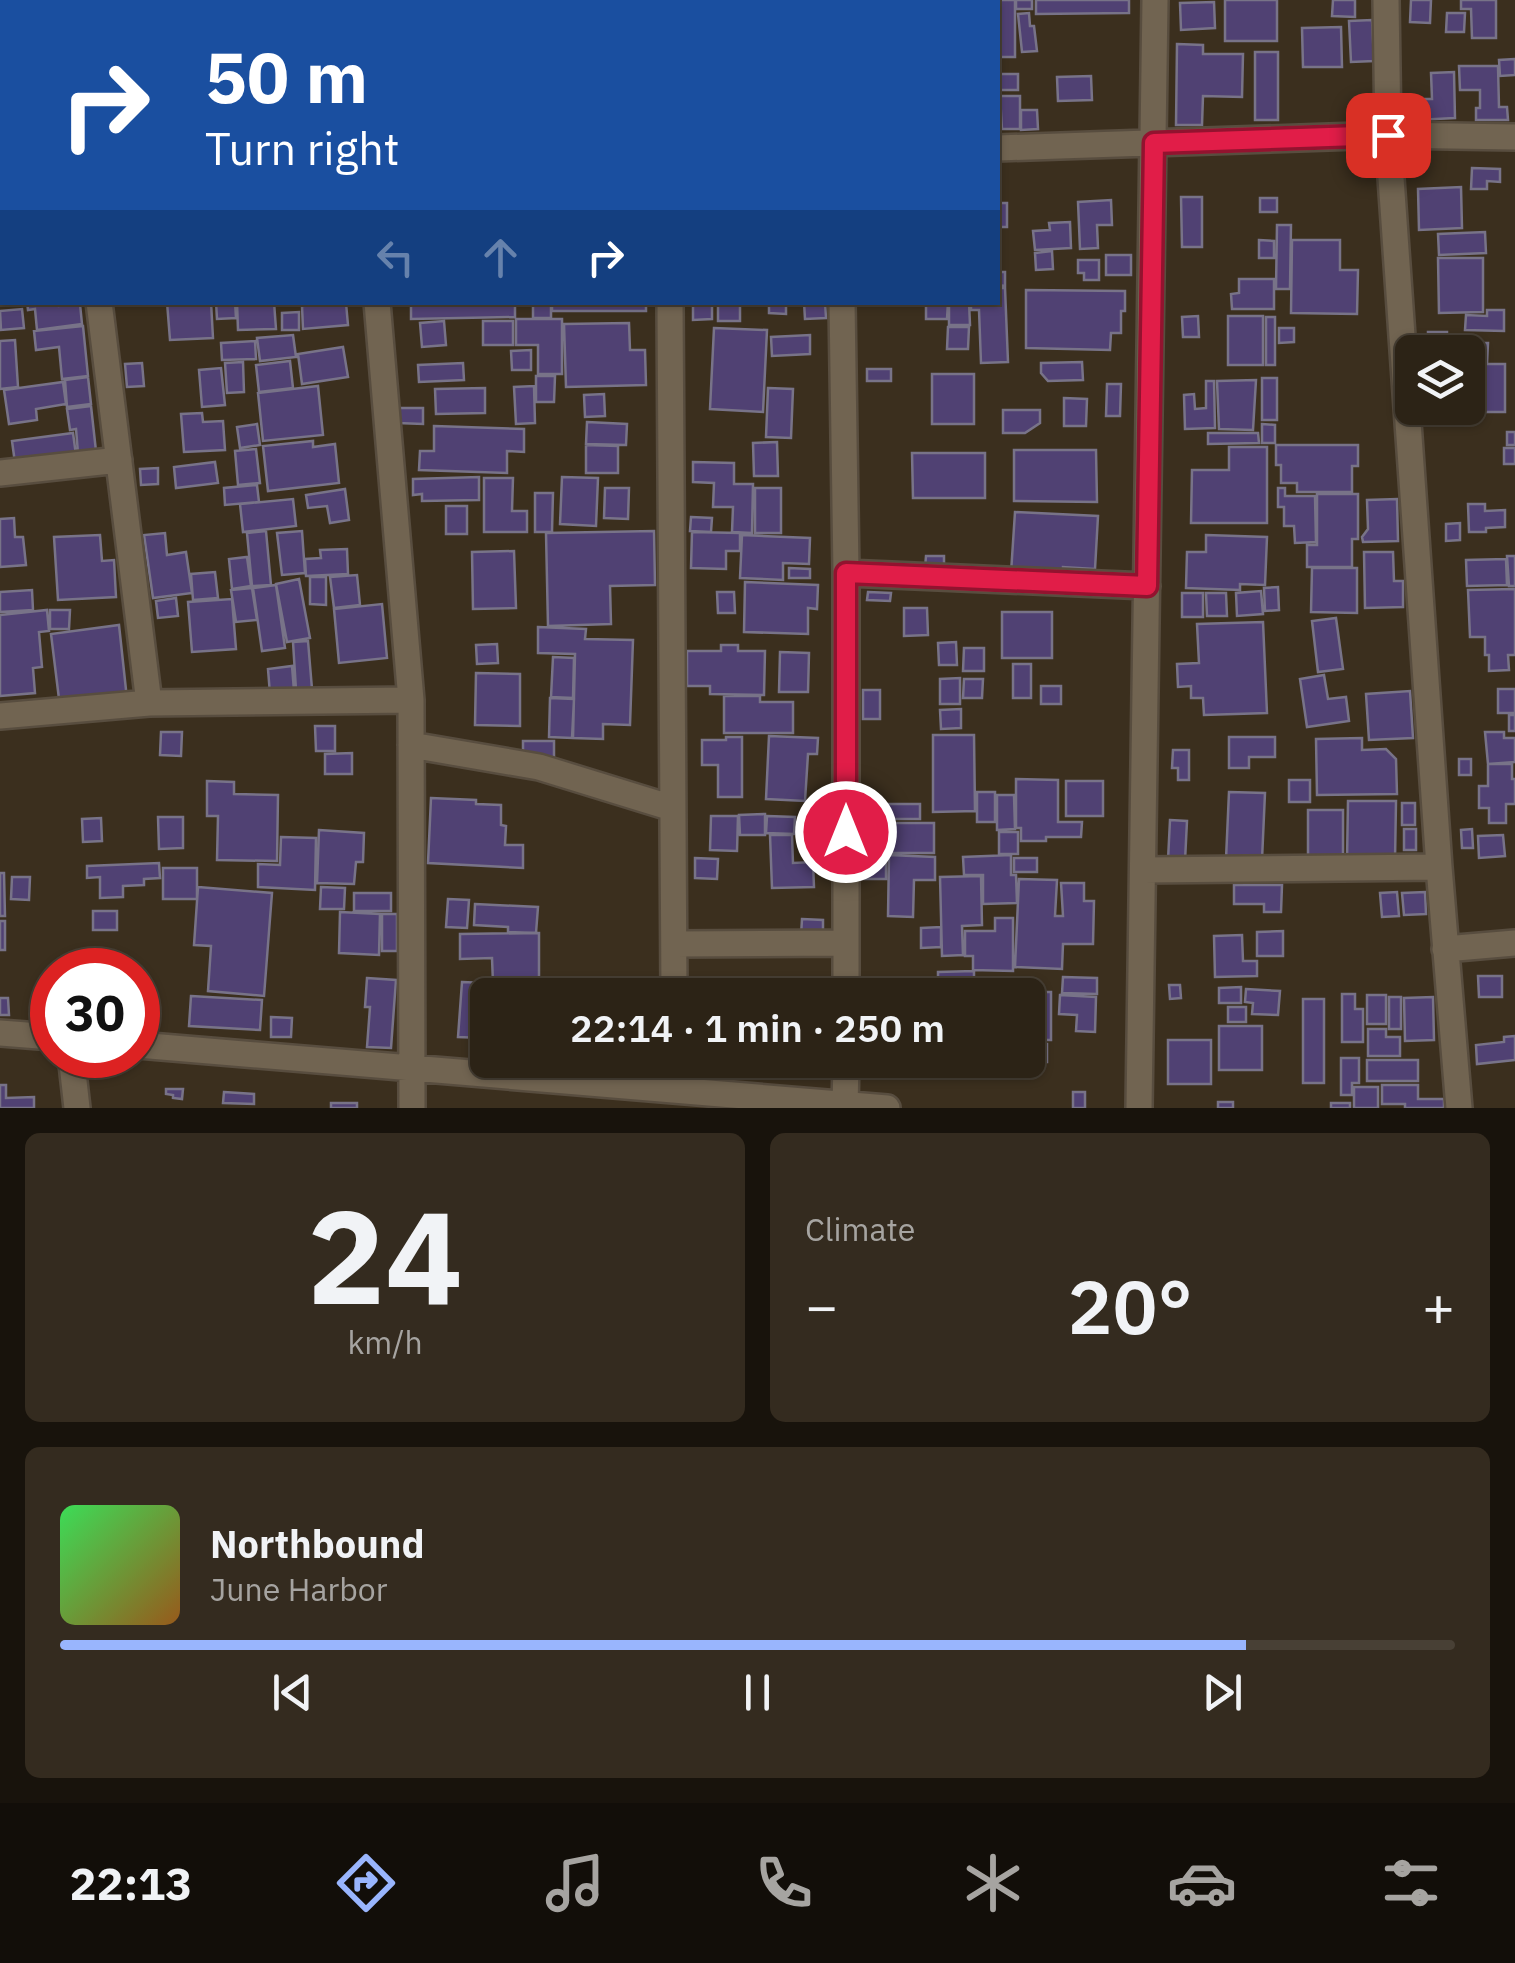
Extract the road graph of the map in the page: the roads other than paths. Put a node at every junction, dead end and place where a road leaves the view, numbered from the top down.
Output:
1 (1154, 0) edge
2 (1386, 0) edge
3 (1388, 135) junction
4 (1515, 137) edge
5 (1154, 143) junction
6 (1000, 148) edge
7 (99, 305) edge
8 (377, 305) edge
9 (670, 305) edge
10 (842, 305) edge
11 (119, 460) junction
12 (0, 473) edge
13 (846, 573) junction
14 (1147, 586) junction
15 (411, 700) junction
16 (149, 703) junction
17 (0, 716) edge
18 (411, 745) junction
19 (672, 808) junction
20 (1439, 867) junction
21 (1143, 870) junction
22 (846, 943) junction
23 (1515, 943) edge
24 (674, 944) junction
25 (1445, 949) junction
26 (674, 978) edge
27 (846, 978) edge
28 (0, 1034) edge
29 (30, 1036) edge
30 (160, 1046) edge
31 (410, 1068) junction
32 (74, 1078) edge
33 (672, 1078) edge
34 (846, 1078) edge
35 (672, 1090) junction
36 (845, 1106) edge
37 (77, 1108) edge
38 (412, 1108) edge
39 (887, 1108) edge
40 (1138, 1108) edge
41 (1459, 1108) edge

1 - 5 street
2 - 3 street
3 - 4 street
3 - 5 street
3 - 20 street
5 - 6 street
5 - 14 street
7 - 11 street
8 - 15 street
9 - 19 street
10 - 13 street
11 - 12 street
11 - 16 street
13 - 14 street
13 - 22 street
14 - 21 street
15 - 16 street
15 - 18 street
16 - 17 street
18 - 19 street
18 - 31 street
19 - 24 street
20 - 21 street
20 - 25 street
21 - 40 street
22 - 24 street
22 - 27 street
23 - 25 street
24 - 26 street
25 - 41 street
28 - 29 street
30 - 31 street
31 - 35 street
31 - 38 street
32 - 37 street
33 - 35 street
34 - 36 street
35 - 36 street
36 - 39 street

